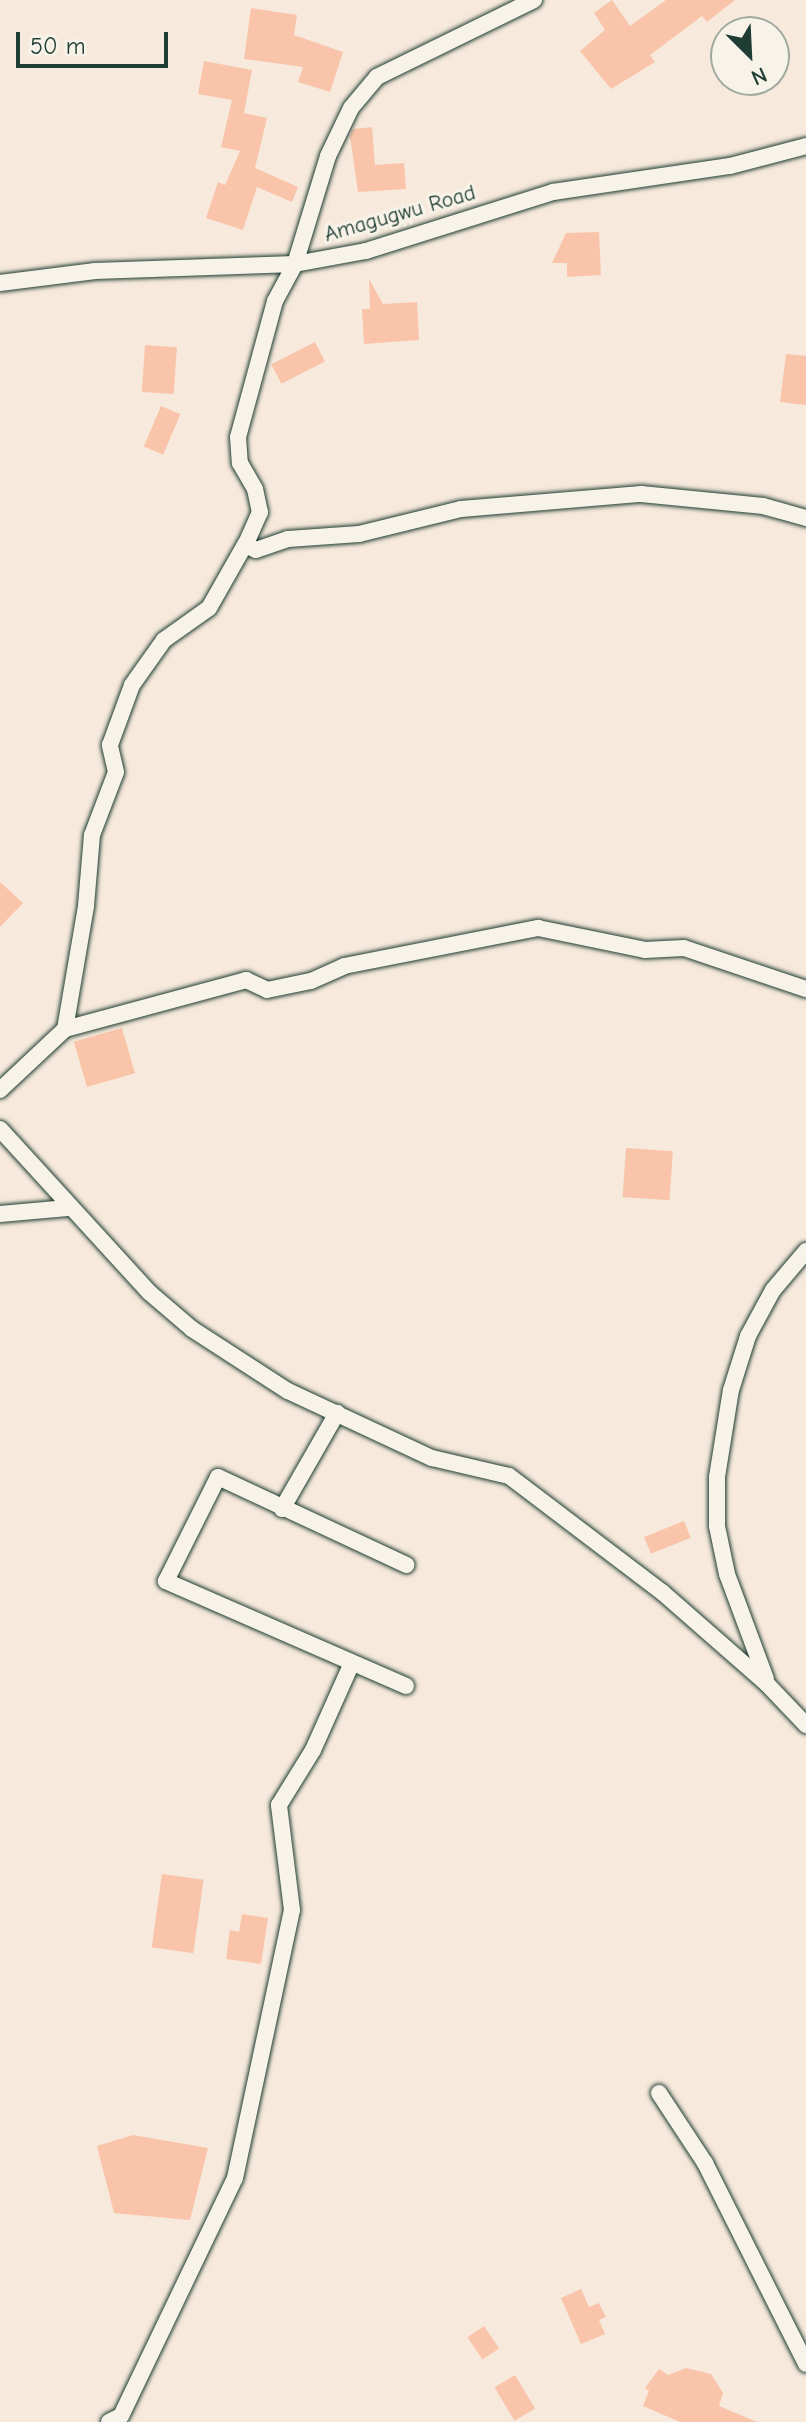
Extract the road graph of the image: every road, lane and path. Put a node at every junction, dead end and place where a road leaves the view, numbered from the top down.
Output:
1 (534, 0) edge
2 (806, 146) edge
3 (295, 264) junction
4 (0, 283) edge
5 (806, 518) edge
6 (246, 543) junction
7 (806, 989) edge
8 (65, 1029) junction
9 (0, 1090) edge
10 (0, 1129) edge
11 (68, 1208) junction
12 (0, 1214) edge
13 (806, 1251) edge
14 (337, 1413) junction
15 (282, 1509) junction
16 (407, 1565) dead end
17 (352, 1663) junction
18 (767, 1684) junction
19 (406, 1686) dead end
20 (806, 1725) edge
21 (659, 2093) dead end
22 (806, 2364) edge
23 (109, 2422) edge

1 - 3 street
2 - 3 street, Amagugwu Road
3 - 4 street, Amagugwu Road
3 - 6 street
5 - 6 street
6 - 8 street
7 - 8 street
8 - 9 street
10 - 11 street
11 - 12 street
11 - 14 street
13 - 18 street
14 - 15 street
14 - 18 street
15 - 16 street
15 - 17 street
17 - 19 street
17 - 23 street
18 - 20 street
21 - 22 street

